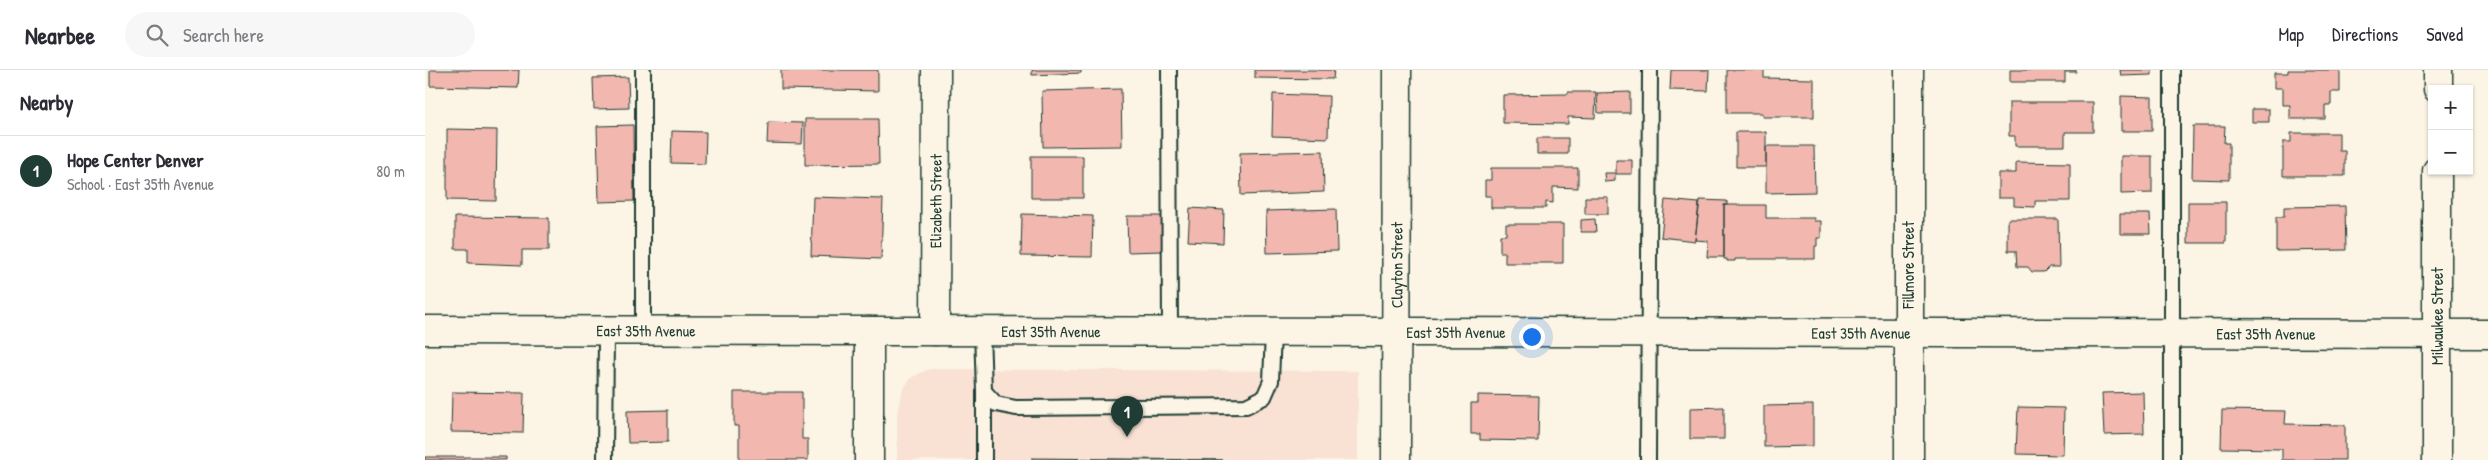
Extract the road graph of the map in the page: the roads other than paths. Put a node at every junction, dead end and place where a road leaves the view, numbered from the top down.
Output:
1 (643, 70) edge
2 (935, 70) edge
3 (1169, 70) edge
4 (1397, 70) edge
5 (1649, 70) edge
6 (1909, 70) edge
7 (2172, 70) edge
8 (2438, 70) edge
9 (2438, 85) edge
10 (2437, 175) edge
11 (425, 330) edge
12 (606, 331) junction
13 (643, 331) junction
14 (869, 331) junction
15 (935, 331) junction
16 (982, 331) junction
17 (1170, 332) junction
18 (1273, 332) junction
19 (1396, 332) junction
20 (1648, 332) junction
21 (1908, 333) junction
22 (2173, 333) junction
23 (2436, 334) junction
24 (2488, 334) edge
25 (984, 391) junction
26 (605, 460) edge
27 (869, 460) edge
28 (984, 460) edge
29 (1396, 460) edge
30 (1648, 460) edge
31 (1909, 460) edge
32 (2172, 460) edge
33 (2437, 460) edge

1 - 13 lane
2 - 15 street, Elizabeth Street
3 - 17 lane
4 - 19 street, Clayton Street
5 - 20 lane
6 - 21 street, Fillmore Street
7 - 22 lane
8 - 9 street
10 - 23 street, Milwaukee Street
11 - 12 street, East 35th Avenue
12 - 13 street, East 35th Avenue
12 - 26 lane
13 - 14 street, East 35th Avenue
14 - 15 street, East 35th Avenue
14 - 27 street
15 - 16 street, East 35th Avenue
16 - 17 street, East 35th Avenue
16 - 25 lane
17 - 18 street, East 35th Avenue
18 - 19 street, East 35th Avenue
18 - 25 lane
19 - 20 street, East 35th Avenue
19 - 29 street, Clayton Street
20 - 21 street, East 35th Avenue
20 - 30 lane
21 - 22 street, East 35th Avenue
21 - 31 street, Fillmore Street
22 - 23 street, East 35th Avenue
22 - 32 lane
23 - 24 street, East 35th Avenue
23 - 33 street, Milwaukee Street
25 - 28 lane

